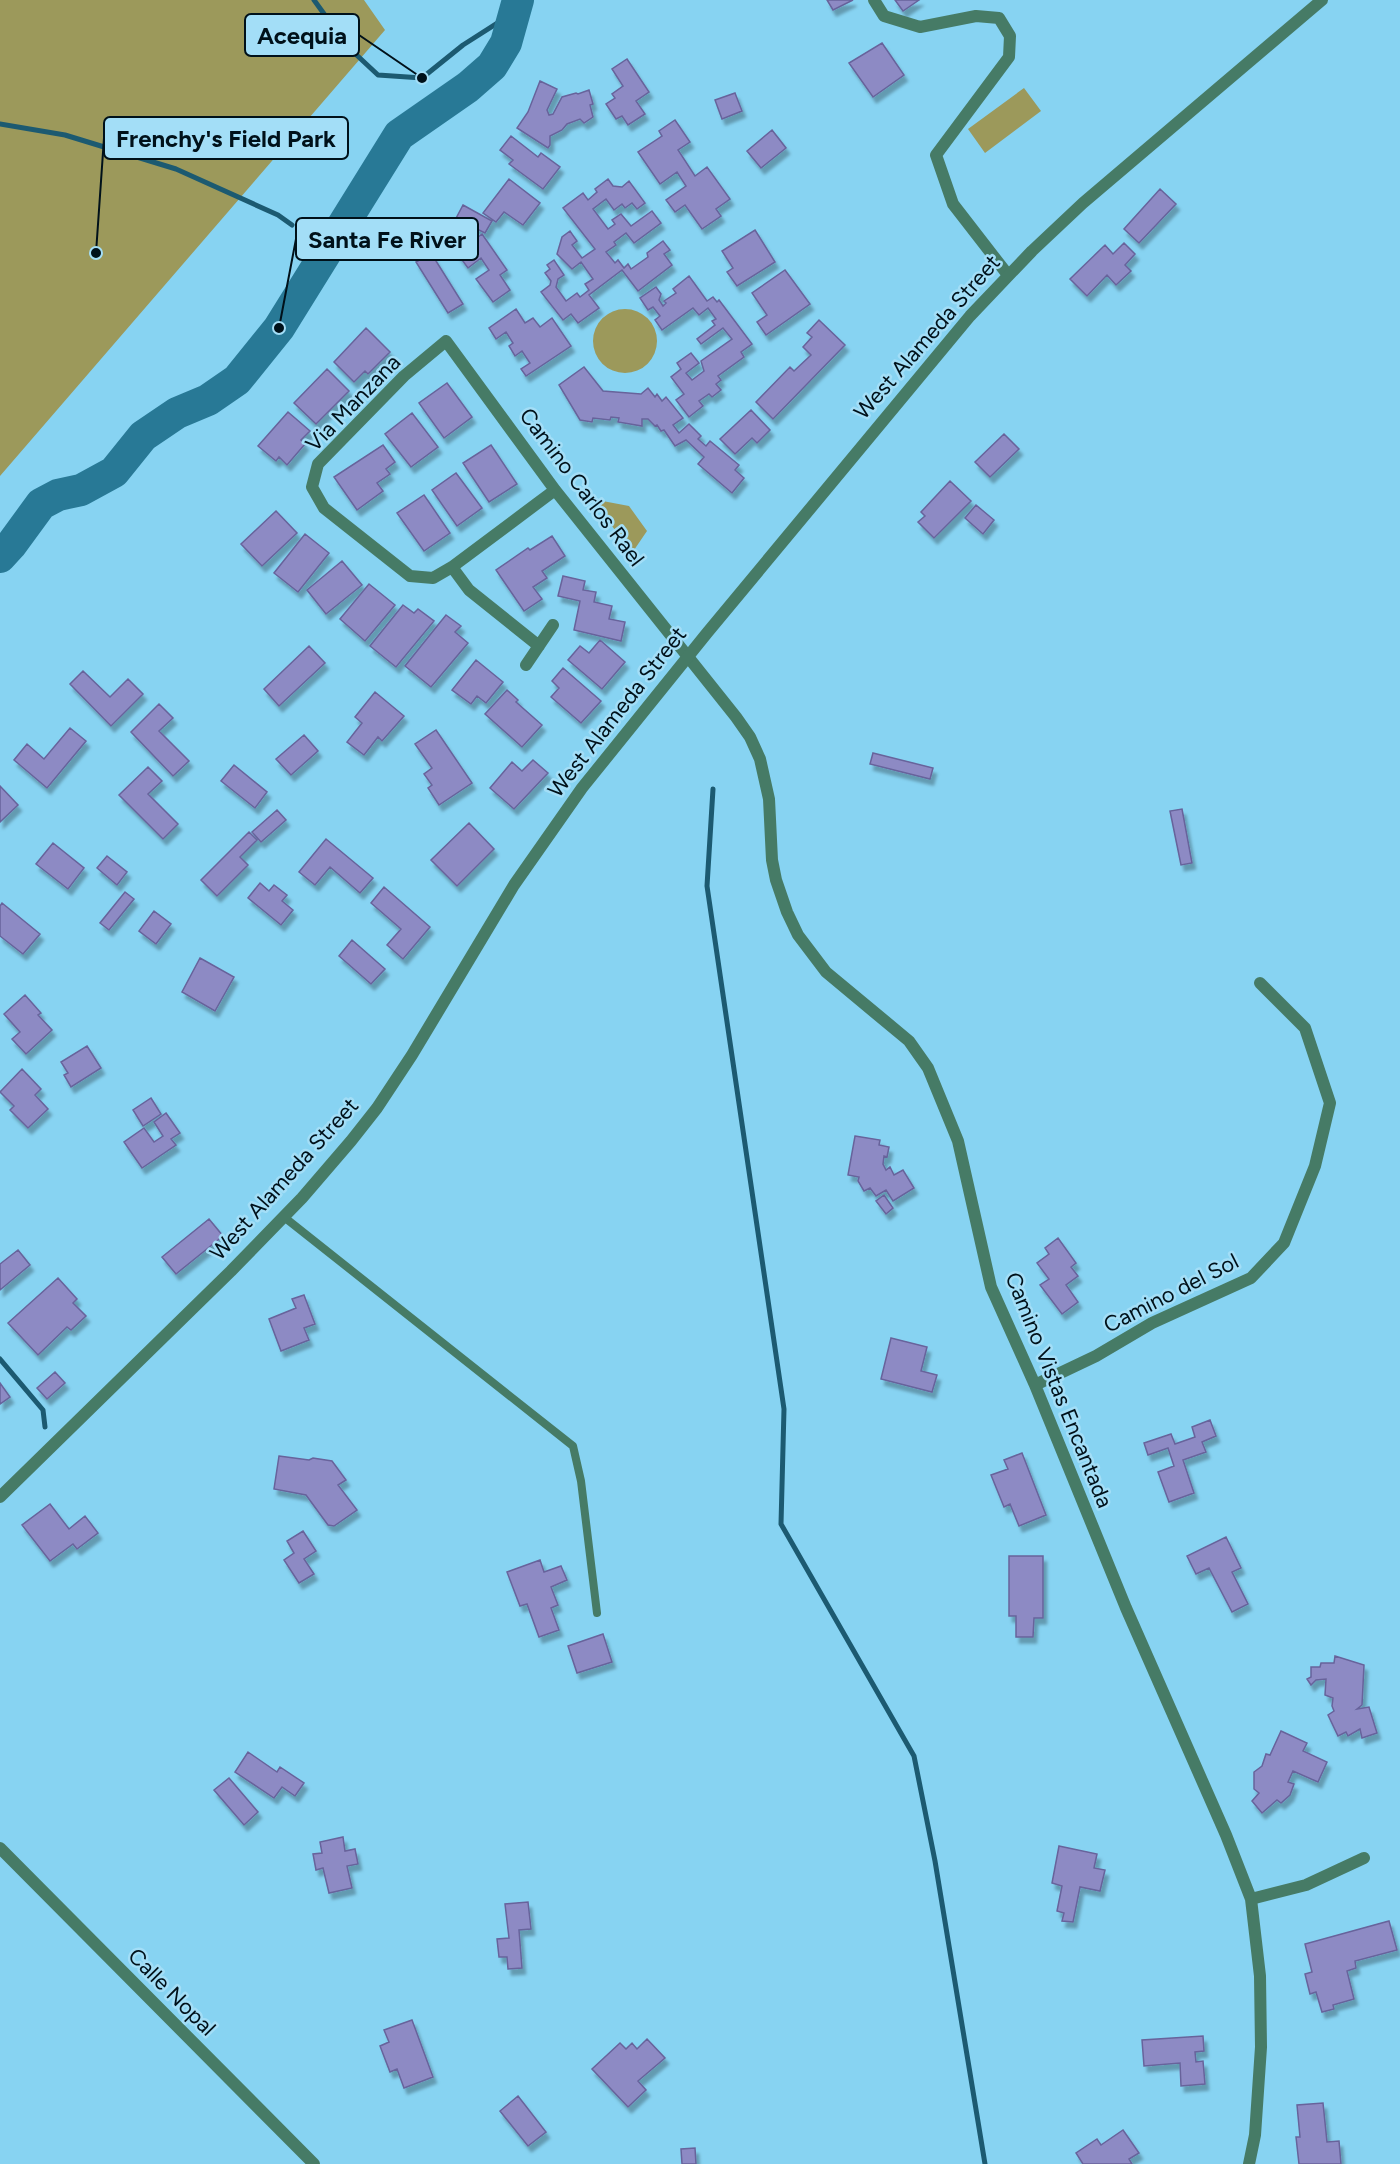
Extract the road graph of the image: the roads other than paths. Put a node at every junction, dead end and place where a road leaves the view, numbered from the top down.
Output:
1 (874, 0) edge
2 (1322, 0) edge
3 (1008, 275) junction
4 (446, 341) joint
5 (555, 490) junction
6 (452, 567) junction
7 (553, 625) dead end
8 (539, 646) junction
9 (687, 657) junction
10 (526, 665) dead end
11 (1260, 983) dead end
12 (284, 1217) junction
13 (1035, 1385) junction
14 (0, 1497) edge
15 (597, 1613) dead end
16 (0, 1848) edge
17 (1364, 1858) dead end
18 (1251, 1899) junction
19 (314, 2164) edge
20 (1249, 2164) edge

1 - 3 street
2 - 3 street, West Alameda Street
3 - 9 street, West Alameda Street
4 - 5 street, Camino Carlos Rael
4 - 6 street, Via Manzana
5 - 6 street, Via Manzana
5 - 9 street, Camino Carlos Rael
6 - 8 street
7 - 8 street
8 - 10 street
9 - 12 street, West Alameda Street
9 - 13 street, Camino Vistas Encantada
11 - 13 street, Camino del Sol
12 - 14 street, West Alameda Street
12 - 15 lane
13 - 18 street, Camino Vistas Encantada
16 - 19 street, Calle Nopal
17 - 18 street
18 - 20 street, Camino Vistas Encantada

